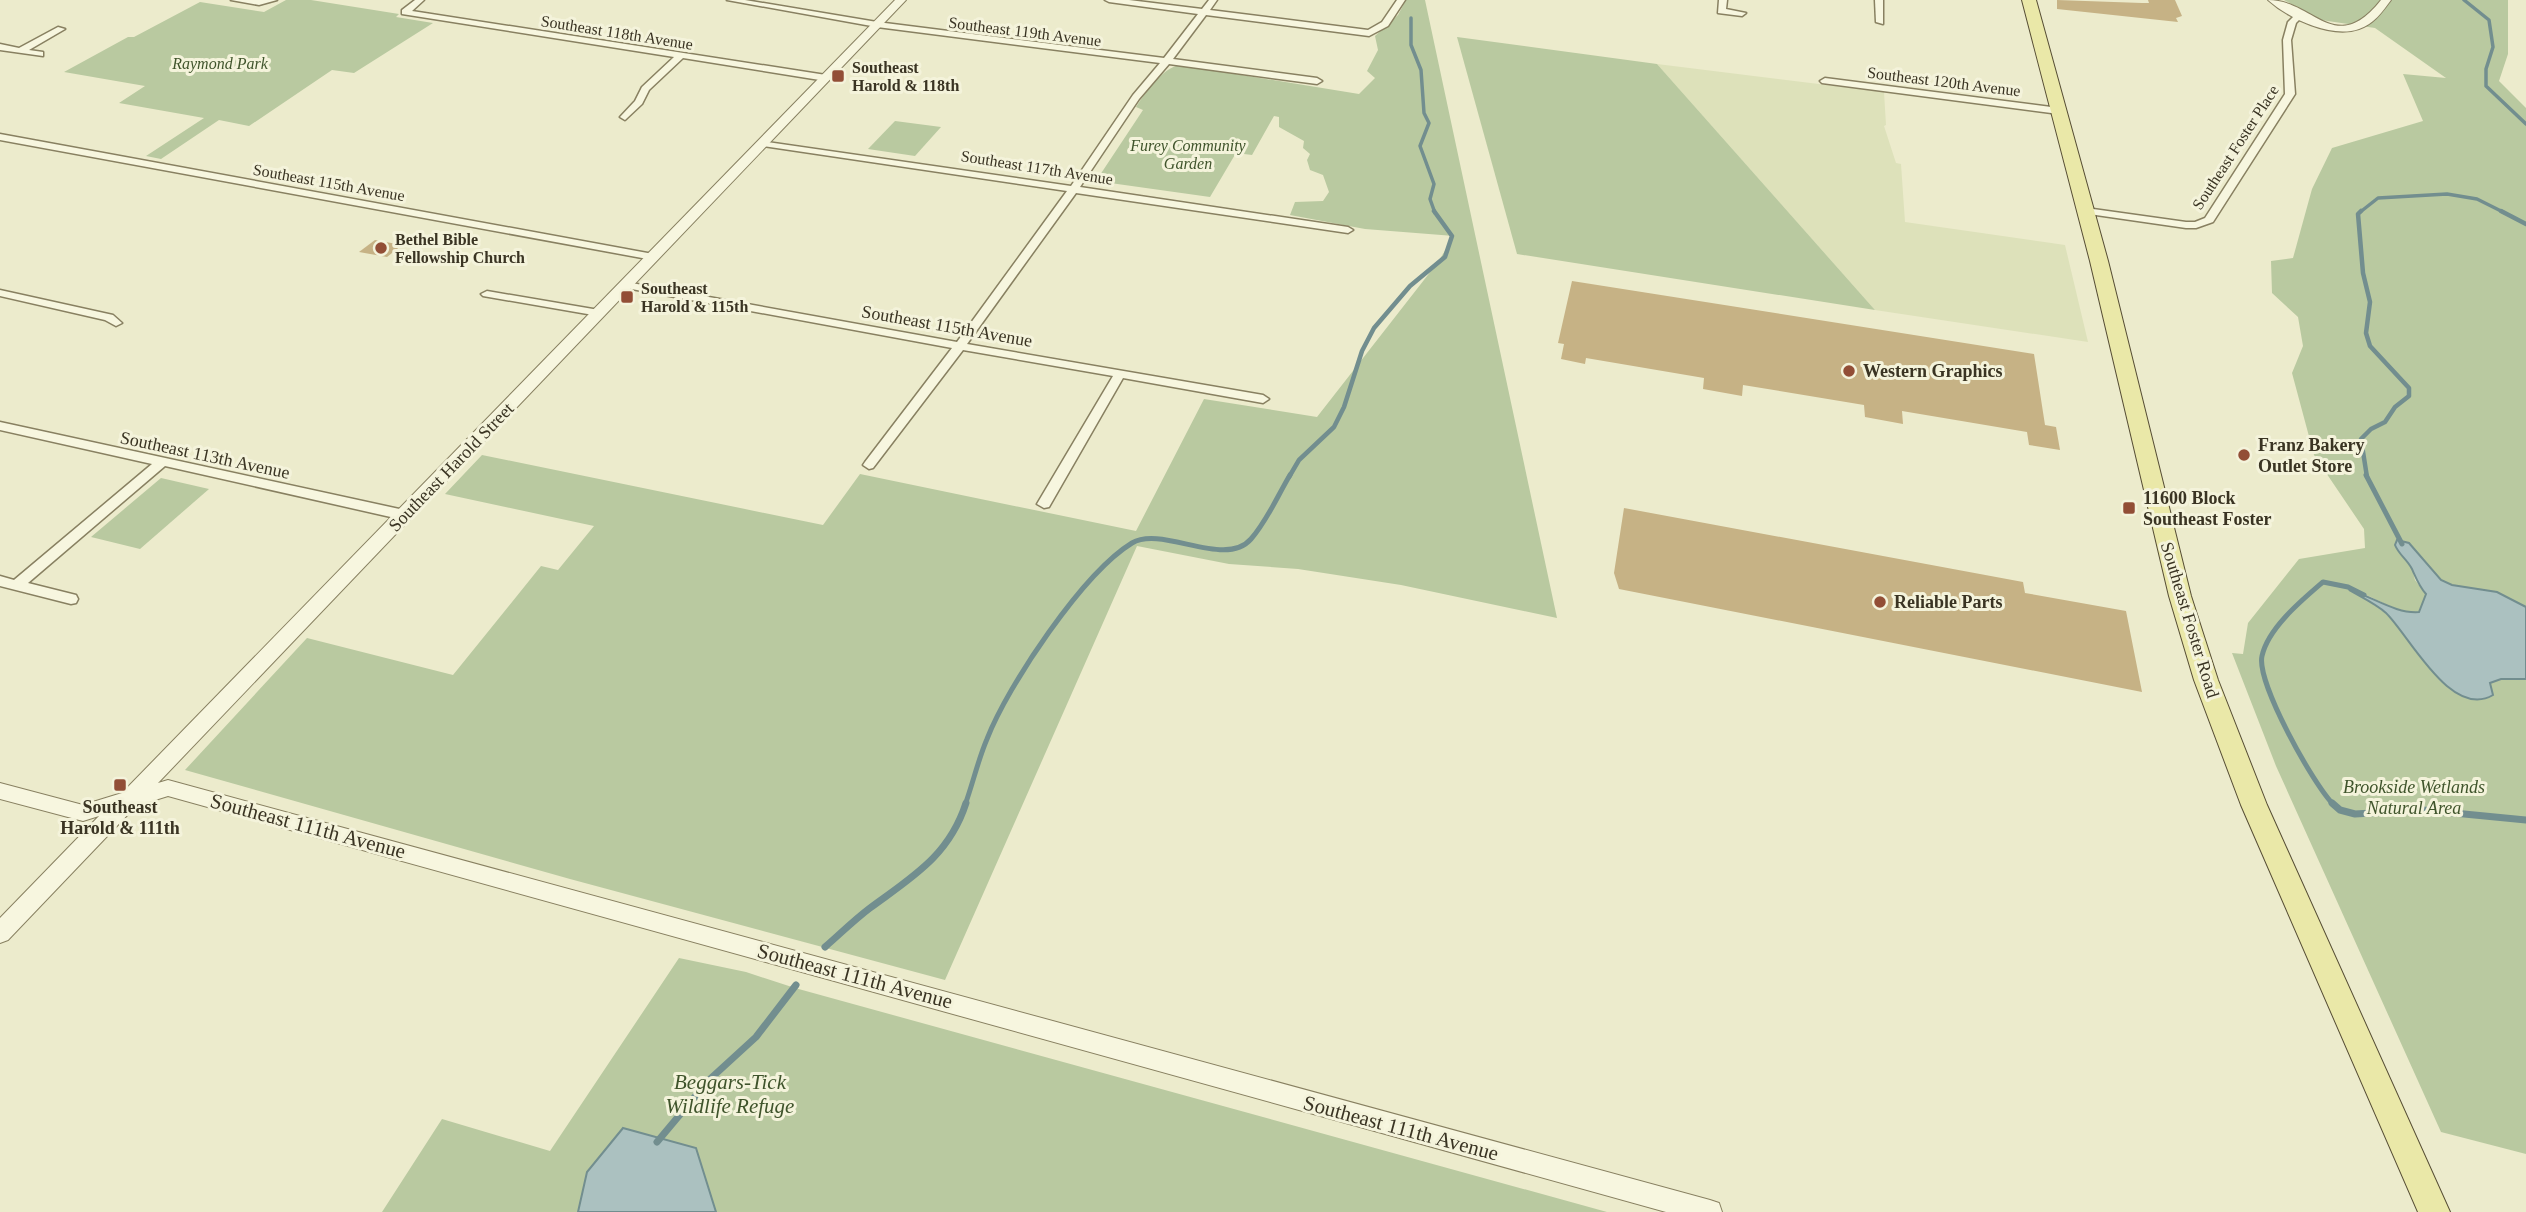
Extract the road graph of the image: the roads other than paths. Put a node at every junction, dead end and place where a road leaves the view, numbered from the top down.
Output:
1 (235, 0) edge
2 (420, 0) edge
3 (731, 0) edge
4 (901, 0) edge
5 (1109, 0) edge
6 (1213, 0) edge
7 (1401, 0) edge
8 (1723, 0) edge
9 (1880, 0) edge
10 (2029, 0) edge
11 (2273, 0) edge
12 (2386, 0) edge
13 (271, 1) edge
14 (1205, 11) junction
15 (1742, 13) dead end
16 (2301, 15) junction
17 (1880, 22) dead end
18 (878, 24) junction
19 (61, 29) dead end
20 (0, 47) edge
21 (20, 51) junction
22 (40, 54) dead end
23 (680, 56) junction
24 (1167, 61) junction
25 (826, 78) junction
26 (1825, 81) dead end
27 (1317, 82) dead end
28 (2059, 111) junction
29 (625, 117) dead end
30 (0, 137) edge
31 (763, 143) junction
32 (1074, 189) junction
33 (2086, 211) junction
34 (1348, 230) dead end
35 (653, 257) junction
36 (626, 285) junction
37 (0, 293) edge
38 (487, 294) dead end
39 (599, 313) junction
40 (116, 323) dead end
41 (960, 346) junction
42 (1120, 374) junction
43 (1263, 399) dead end
44 (0, 426) edge
45 (161, 464) junction
46 (869, 465) dead end
47 (1044, 504) dead end
48 (404, 515) junction
49 (0, 581) edge
50 (17, 585) junction
51 (71, 599) dead end
52 (0, 791) edge
53 (127, 800) junction
54 (0, 933) edge
55 (1710, 1212) edge
56 (2434, 1212) edge

1 - 13 street
2 - 23 street, Southeast 118th Avenue
3 - 18 street, Southeast 119th Avenue
4 - 18 street, Southeast Harold Street
5 - 14 street
6 - 14 street
7 - 14 street
8 - 15 street
9 - 17 street
10 - 28 main road, Southeast Foster Road
11 - 16 street
12 - 16 street
14 - 24 street
16 - 33 street, Southeast Foster Place
18 - 24 street, Southeast 119th Avenue
18 - 25 street, Southeast Harold Street
19 - 21 street
20 - 21 street
21 - 22 street
23 - 25 street, Southeast 118th Avenue
23 - 29 street
24 - 27 street, Southeast 119th Avenue
24 - 32 street
25 - 31 street, Southeast Harold Street
26 - 28 street, Southeast 120th Avenue
28 - 33 main road, Southeast Foster Road
30 - 35 street, Southeast 115th Avenue
31 - 32 street, Southeast 117th Avenue
31 - 35 street, Southeast Harold Street
32 - 34 street, Southeast 117th Avenue
32 - 41 street
33 - 56 main road, Southeast Foster Road
35 - 36 street, Southeast Harold Street
36 - 39 street, Southeast Harold Street
36 - 41 street, Southeast 115th Avenue
37 - 40 street
38 - 39 street
39 - 48 street, Southeast Harold Street
41 - 42 street, Southeast 115th Avenue
41 - 46 street
42 - 43 street, Southeast 115th Avenue
42 - 47 street
44 - 45 street, Southeast 113th Avenue
45 - 48 street, Southeast 113th Avenue
45 - 50 street
48 - 53 street, Southeast Harold Street
49 - 50 street
50 - 51 street
52 - 53 street, Southeast 111th Avenue
53 - 54 street, Southeast Harold Street
53 - 55 street, Southeast 111th Avenue

